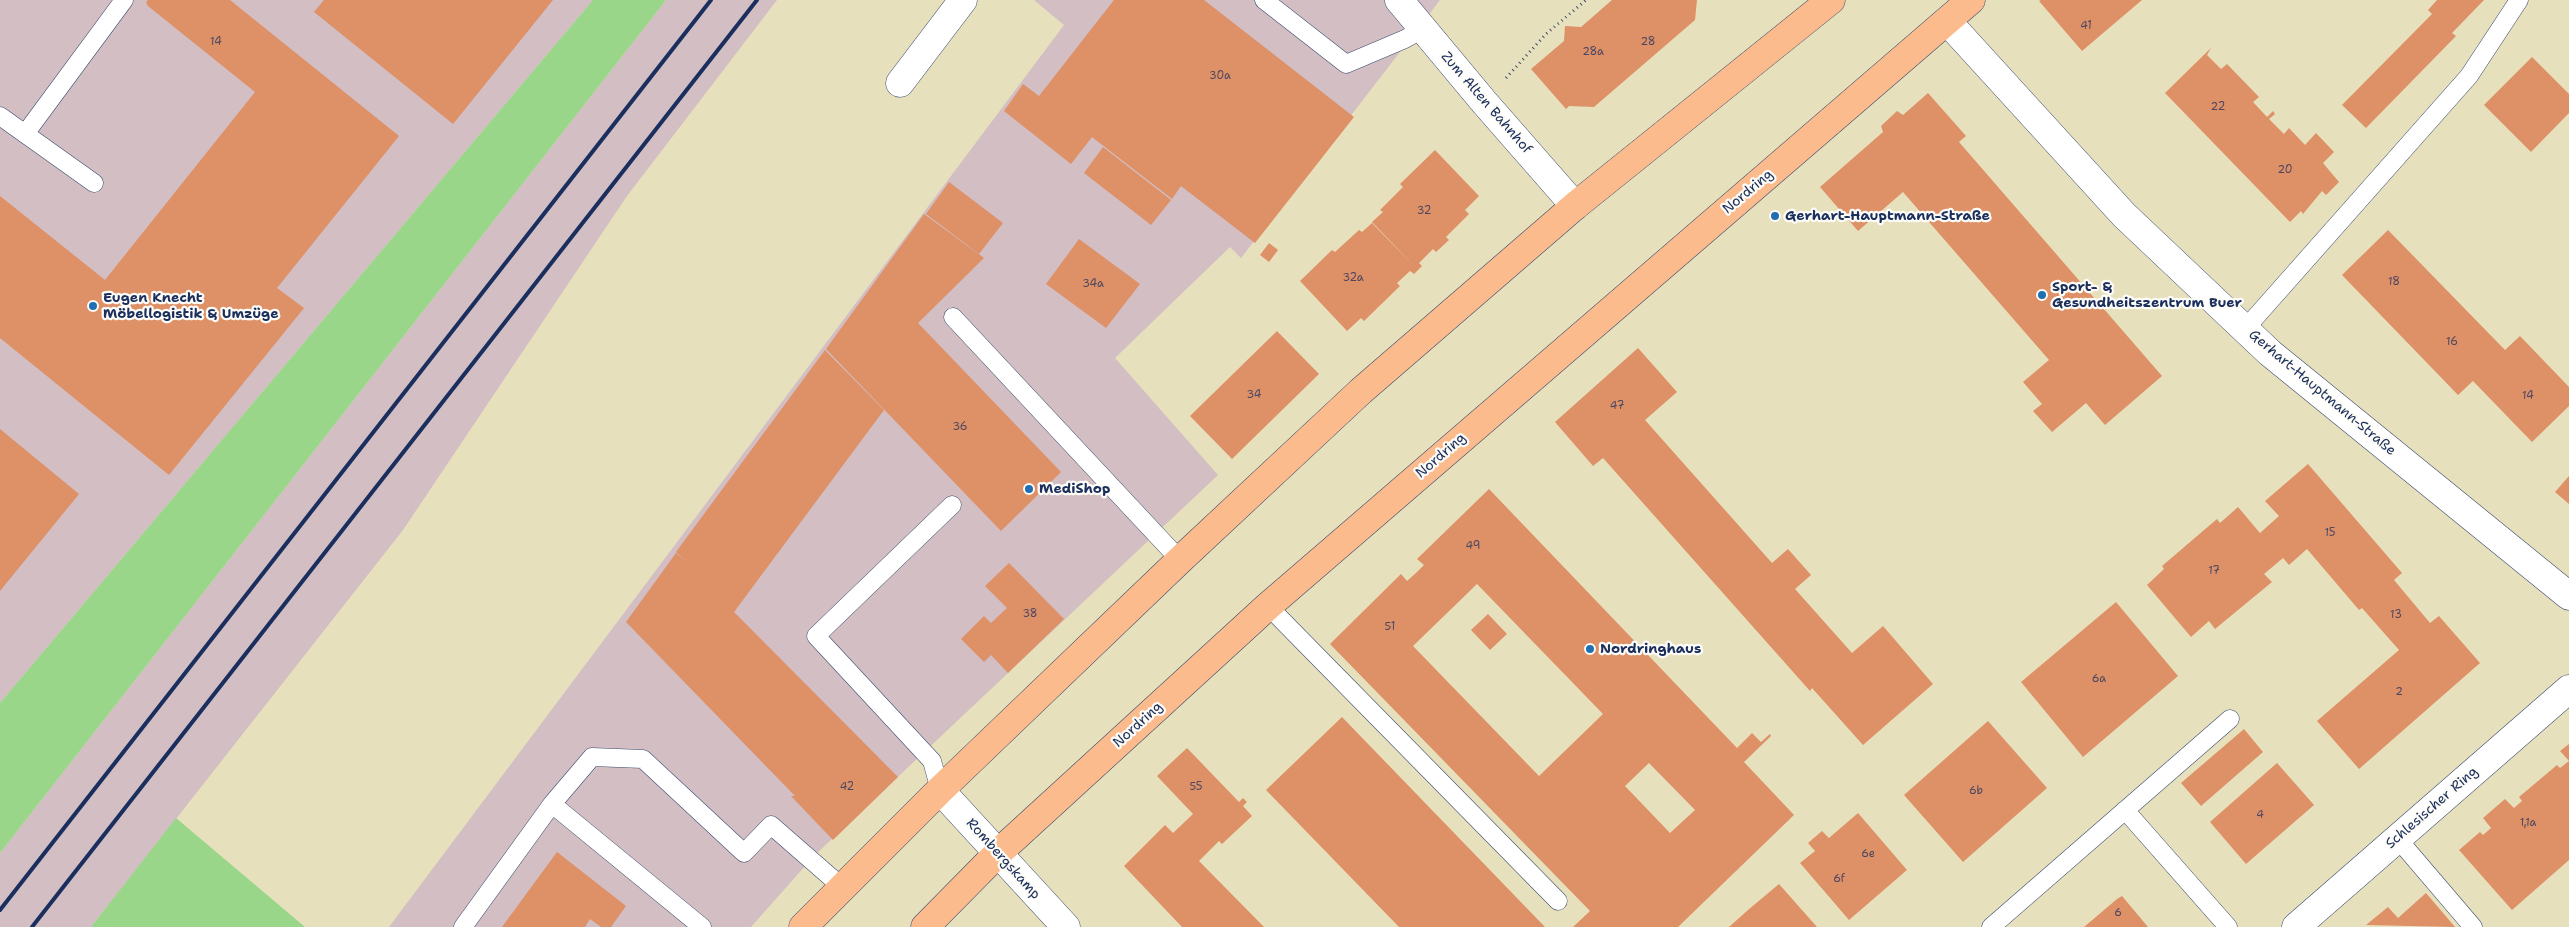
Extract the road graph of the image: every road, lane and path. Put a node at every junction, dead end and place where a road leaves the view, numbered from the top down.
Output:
1 (124, 0) edge
2 (963, 0) edge
3 (1264, 0) edge
4 (1398, 0) edge
5 (1586, 0) edge
6 (1831, 0) edge
7 (1971, 0) edge
8 (2519, 0) edge
9 (1947, 21) junction
10 (1423, 29) junction
11 (900, 83) dead end
12 (1484, 102) junction
13 (0, 116) edge
14 (25, 134) junction
15 (94, 183) dead end
16 (1575, 206) junction
17 (953, 317) dead end
18 (2245, 329) junction
19 (952, 506) dead end
20 (1180, 560) junction
21 (2569, 596) edge
22 (1268, 606) junction
23 (2569, 689) edge
24 (2230, 719) dead end
25 (940, 790) junction
26 (552, 804) junction
27 (2126, 810) junction
28 (2397, 838) junction
29 (998, 853) junction
30 (842, 887) junction
31 (1558, 901) dead end
32 (463, 927) edge
33 (702, 927) edge
34 (803, 927) edge
35 (925, 927) edge
36 (1066, 927) edge
37 (1991, 927) edge
38 (2228, 927) edge
39 (2296, 927) edge
40 (2474, 927) edge

1 - 14 lane
2 - 11 street
3 - 10 lane
4 - 10 street, Zum Alten Bahnhof
5 - 12 path
6 - 16 main road
7 - 9 main road, Nordring
8 - 18 lane
9 - 18 street, Gerhart-Hauptmann-Straße
9 - 22 main road, Nordring
10 - 12 street, Zum Alten Bahnhof
12 - 16 street, Zum Alten Bahnhof
13 - 14 lane
14 - 15 lane
16 - 20 main road
17 - 20 lane
18 - 21 street, Gerhart-Hauptmann-Straße
19 - 25 lane
20 - 25 main road
22 - 29 main road, Nordring
22 - 31 lane
23 - 28 street, Schlesischer Ring
24 - 27 lane
25 - 29 street, Rombergskamp
25 - 30 main road
26 - 30 lane
26 - 32 lane
26 - 33 lane
27 - 37 lane
27 - 38 lane
28 - 39 street, Schlesischer Ring
28 - 40 lane
29 - 35 main road, Nordring
29 - 36 street, Rombergskamp
30 - 34 main road

